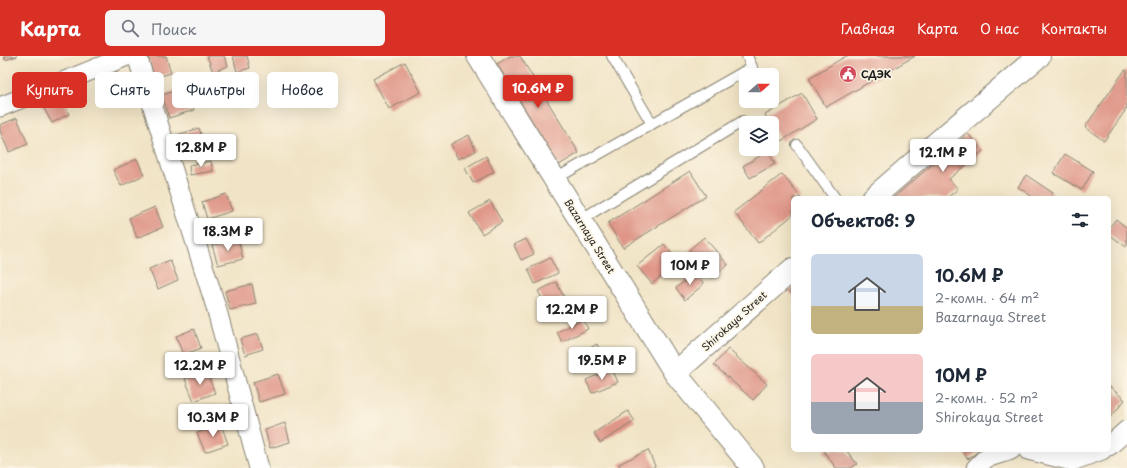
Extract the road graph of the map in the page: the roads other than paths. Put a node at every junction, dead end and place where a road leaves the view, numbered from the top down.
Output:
1 (128, 56) edge
2 (138, 56) edge
3 (478, 56) edge
4 (612, 56) edge
5 (747, 56) edge
6 (1039, 56) edge
7 (0, 108) edge
8 (739, 123) edge
9 (652, 124) junction
10 (797, 145) dead end
11 (555, 179) junction
12 (834, 196) edge
13 (875, 196) edge
14 (580, 220) junction
15 (791, 271) edge
16 (675, 373) junction
17 (1127, 430) edge
18 (1111, 444) edge
19 (1005, 452) edge
20 (1036, 452) edge
21 (1097, 452) edge
22 (259, 468) edge
23 (753, 468) edge
24 (976, 468) edge

1 - 7 street
2 - 22 street
3 - 11 street, Bazarnaya Street
4 - 9 lane
5 - 9 lane
6 - 13 street
8 - 14 lane
9 - 11 lane
10 - 12 lane
11 - 14 street, Bazarnaya Street
14 - 16 street, Bazarnaya Street
15 - 16 street, Shirokaya Street
16 - 23 street, Bazarnaya Street
17 - 18 street
19 - 24 street
20 - 21 street

